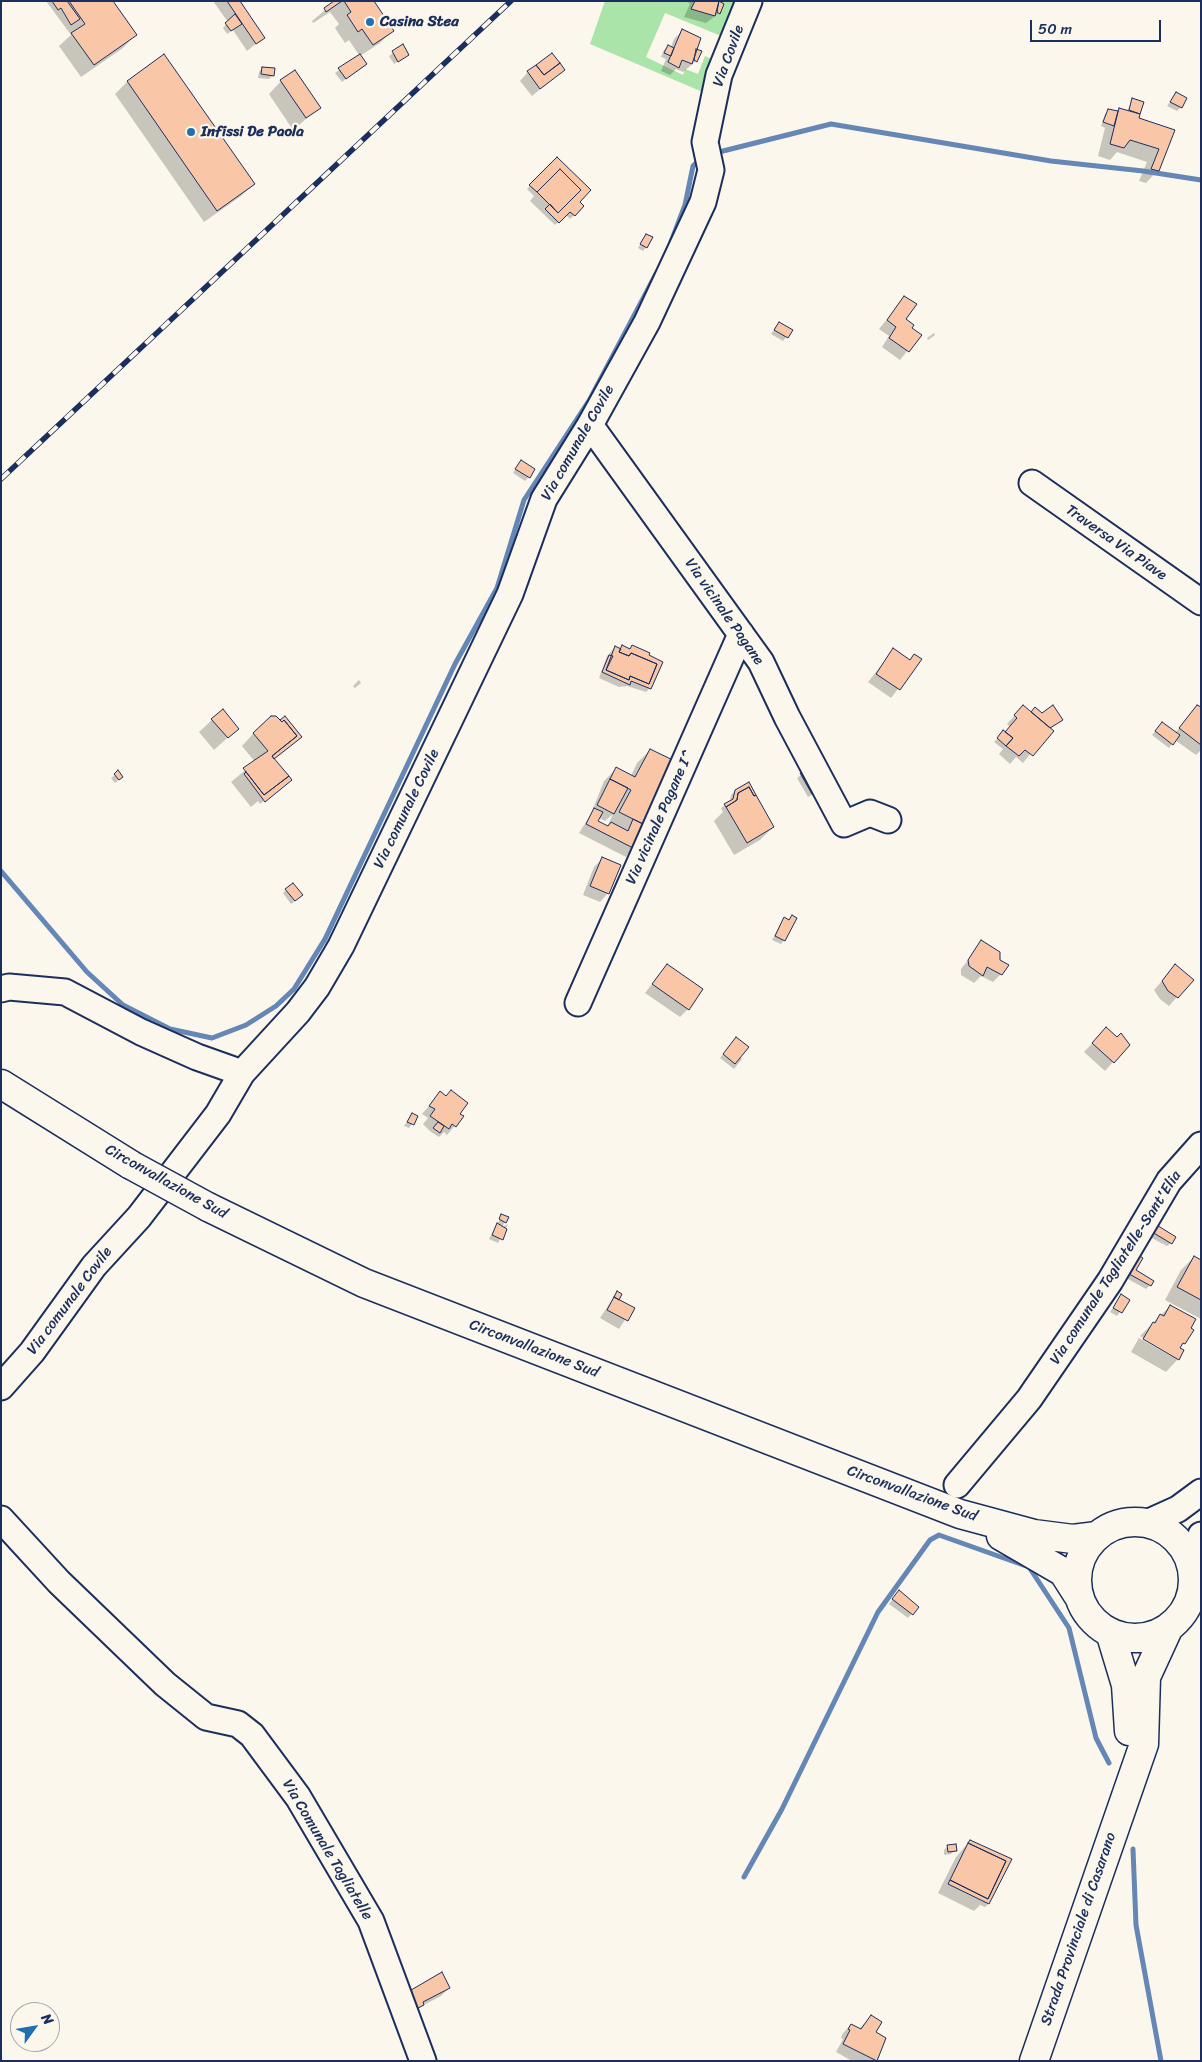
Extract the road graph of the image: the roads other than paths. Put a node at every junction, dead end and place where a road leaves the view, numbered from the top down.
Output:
1 (749, 1) edge
2 (711, 170) joint
3 (590, 425) junction
4 (1032, 483) dead end
5 (1201, 602) edge
6 (741, 634) junction
7 (888, 820) dead end
8 (1, 989) edge
9 (578, 1002) dead end
10 (242, 1073) junction
11 (1, 1084) edge
12 (1201, 1145) edge
13 (1, 1387) edge
14 (957, 1485) dead end
15 (1201, 1492) edge
16 (960, 1514) junction
17 (1, 1518) edge
18 (1147, 1523) junction
19 (1201, 1535) edge
20 (1097, 1536) junction
21 (1192, 1577) junction
22 (1079, 1597) junction
23 (1169, 1627) junction
24 (1110, 1632) junction
25 (1125, 1798) junction
26 (423, 2061) edge
27 (1034, 2061) edge

1 - 2 street, Via Covile
2 - 3 street, Via comunale Covile
3 - 6 street, Via vicinale Pagane
3 - 10 street, Via comunale Covile
4 - 5 street, Traversa Via Piave
6 - 7 street, Via vicinale Pagane
6 - 9 street, Via vicinale Pagane I^
8 - 10 street
10 - 13 street, Via comunale Covile
11 - 16 main road, Circonvallazione Sud, bridge
12 - 14 street, Via comunale Tagliatelle-Sant'Elia
15 - 18 street
16 - 20 main road, Circonvallazione Sud
16 - 22 main road
17 - 26 street, Via Comunale Tagliatelle
18 - 20 main road, Circonvallazione Sud
18 - 21 main road, Circonvallazione Sud
19 - 21 street
20 - 22 main road, Circonvallazione Sud
21 - 23 main road, Circonvallazione Sud
22 - 24 main road, Circonvallazione Sud
23 - 24 main road, Circonvallazione Sud
23 - 25 main road, Strada Provinciale di Casarano
24 - 25 main road, Strada Provinciale di Casarano
25 - 27 main road, Strada Provinciale di Casarano

